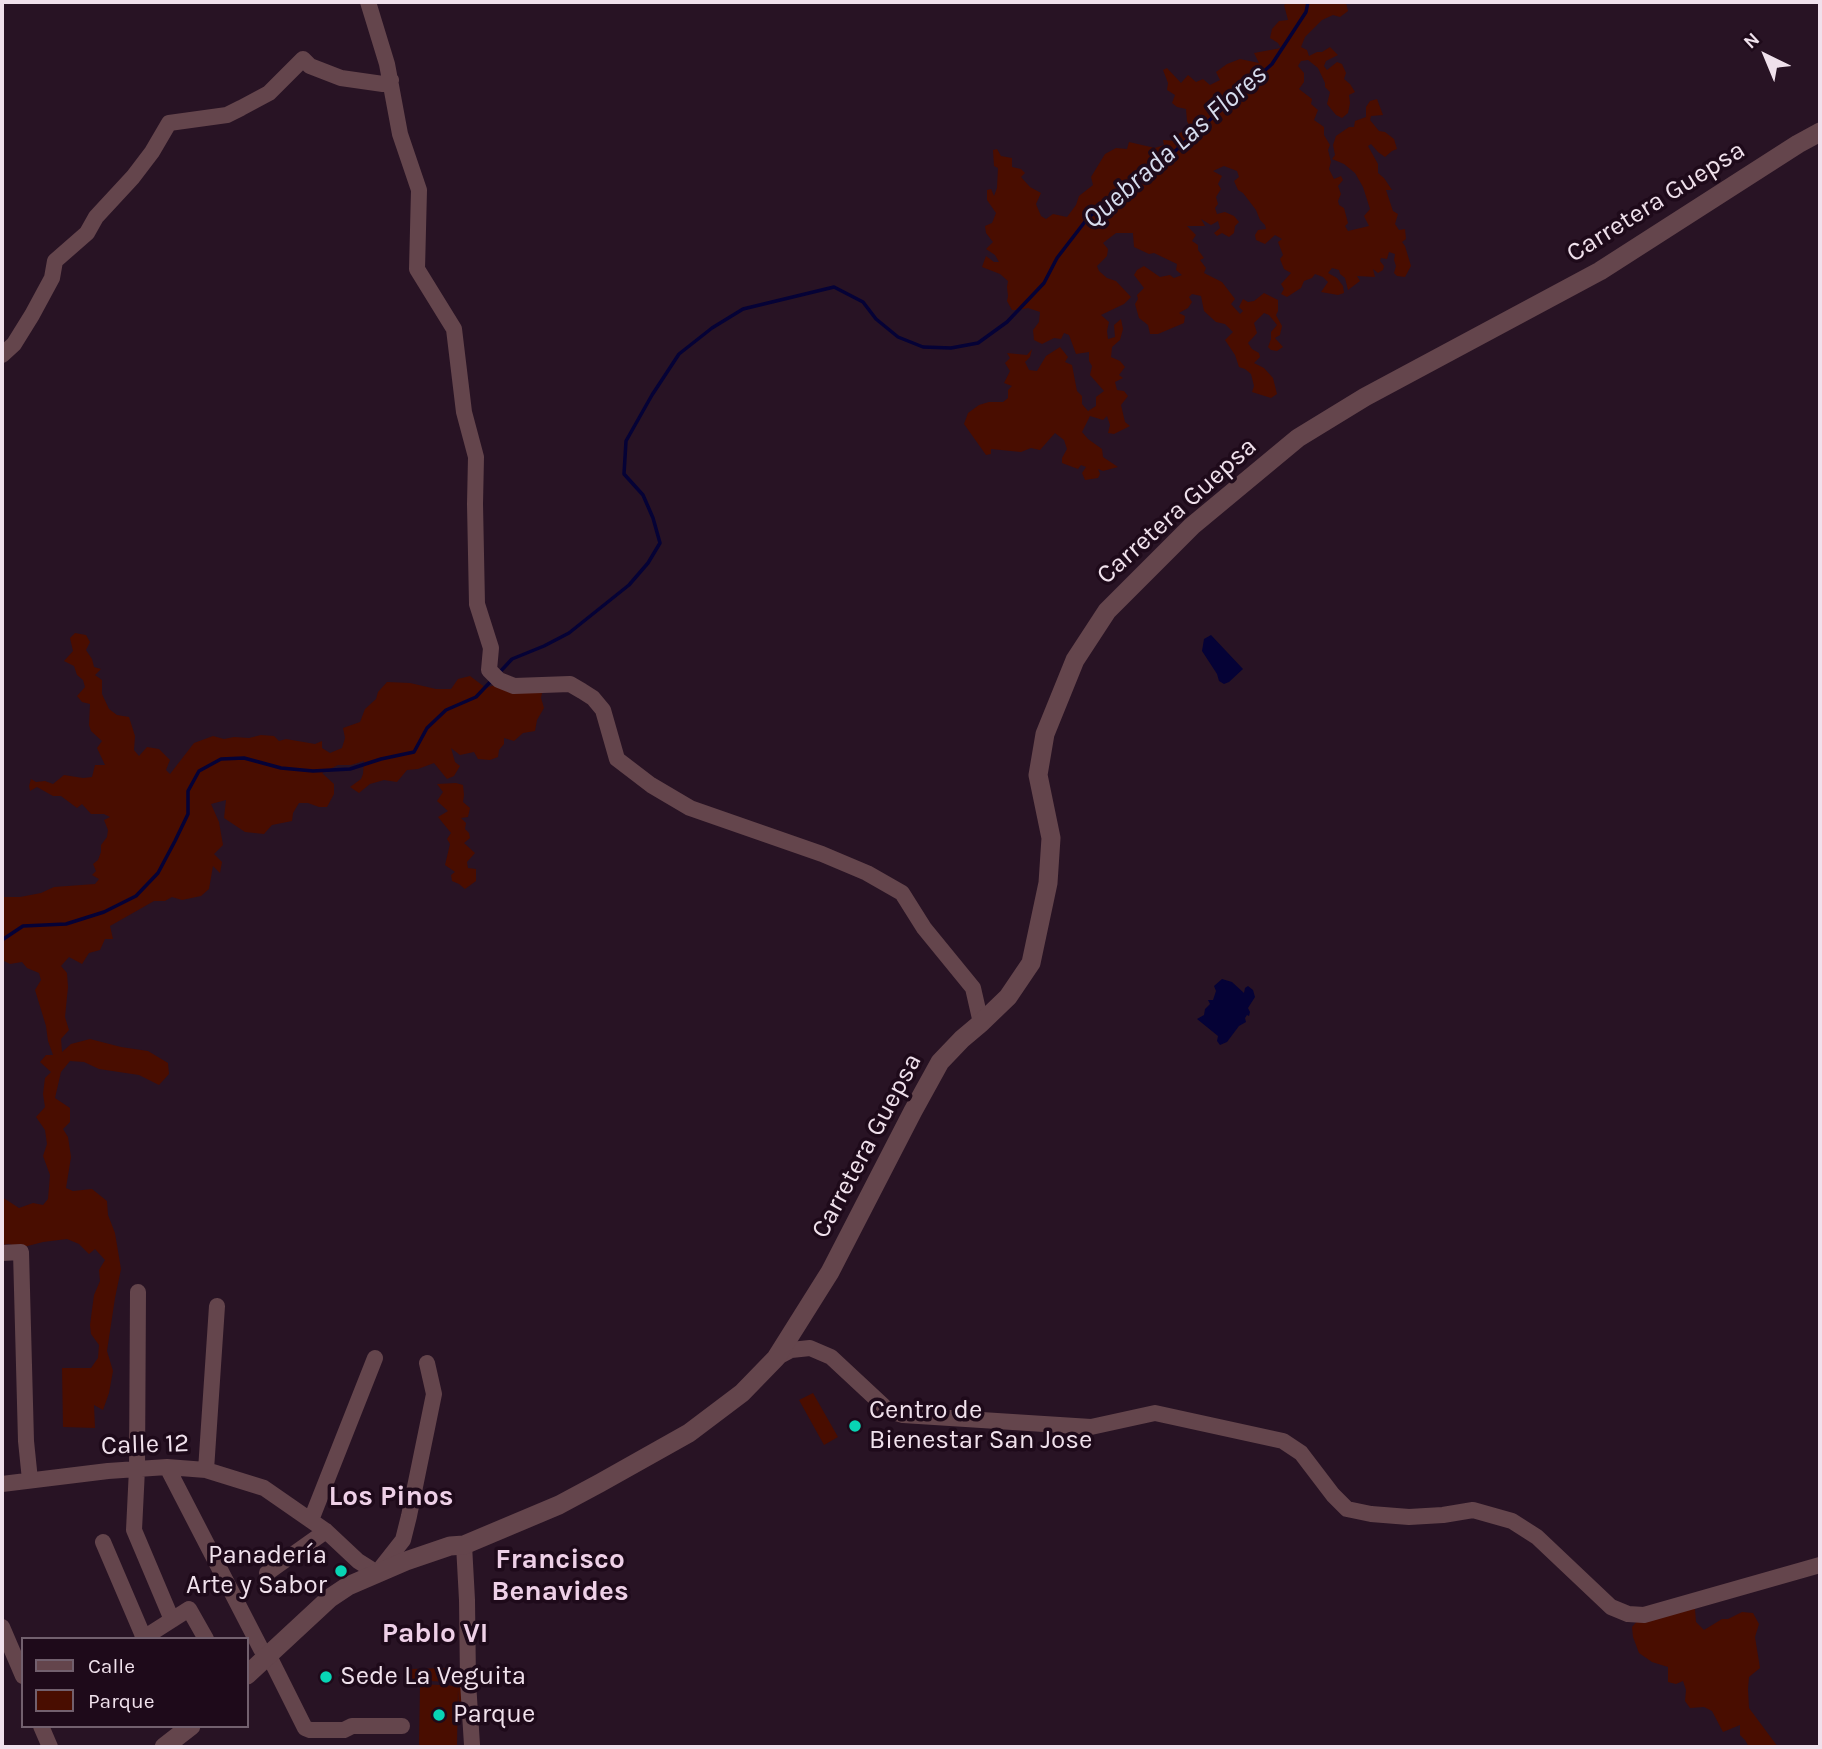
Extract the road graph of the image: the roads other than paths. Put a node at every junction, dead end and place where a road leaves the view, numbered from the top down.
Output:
1 (368, 2) edge
2 (391, 80) junction
3 (1820, 132) edge
4 (2, 355) edge
5 (981, 1023) junction
6 (2, 1253) edge
7 (138, 1292) dead end
8 (217, 1306) dead end
9 (375, 1358) dead end
10 (776, 1358) junction
11 (427, 1363) dead end
12 (167, 1467) junction
13 (136, 1469) junction
14 (206, 1470) junction
15 (30, 1480) junction
16 (2, 1483) edge
17 (311, 1520) junction
18 (326, 1531) junction
19 (103, 1542) dead end
20 (464, 1545) junction
21 (1820, 1565) edge
22 (267, 1573) dead end
23 (377, 1573) junction
24 (172, 1620) junction
25 (2, 1627) edge
26 (143, 1637) edge
27 (145, 1637) edge
28 (205, 1637) edge
29 (266, 1657) junction
30 (21, 1671) edge
31 (248, 1674) edge
32 (402, 1726) dead end
33 (42, 1728) edge
34 (188, 1728) edge
35 (472, 1745) dead end
36 (50, 1747) edge
37 (164, 1747) edge

1 - 2 street
2 - 4 street
2 - 5 street
3 - 5 street, Carretera Guepsa
5 - 10 street, Carretera Guepsa
6 - 15 street
7 - 13 street
8 - 14 street
9 - 17 street
10 - 20 street, Carretera Guepsa
10 - 21 street
11 - 23 street
12 - 13 street, Calle 12
12 - 14 street, Calle 12
12 - 29 street
13 - 15 street, Calle 12
13 - 24 street
14 - 17 street, Calle 12
15 - 16 street, Calle 12
17 - 18 street, Calle 12
18 - 22 street
18 - 23 street, Calle 12
19 - 26 street
20 - 23 street
20 - 35 street
23 - 29 street
24 - 27 street
24 - 28 street
25 - 30 street
29 - 31 street
29 - 32 street
33 - 36 street
34 - 37 street

